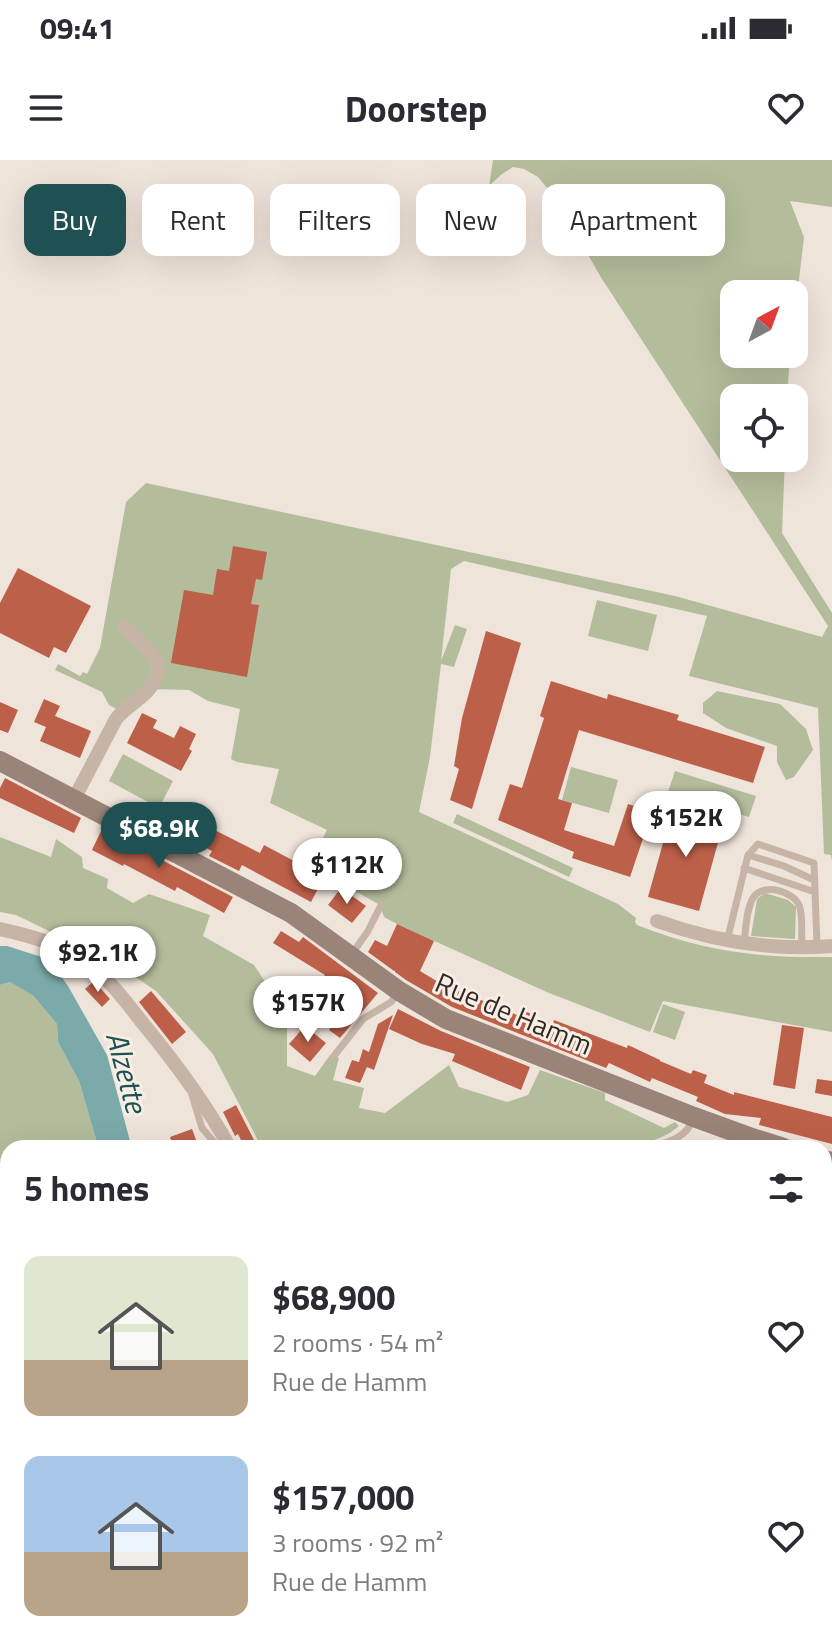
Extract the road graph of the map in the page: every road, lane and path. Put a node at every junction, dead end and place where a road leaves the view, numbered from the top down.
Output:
1 (124, 627) dead end
2 (0, 761) edge
3 (74, 799) junction
4 (748, 855) junction
5 (744, 868) junction
6 (814, 880) junction
7 (815, 892) junction
8 (381, 905) dead end
9 (657, 921) dead end
10 (0, 929) edge
11 (727, 941) junction
12 (744, 943) junction
13 (825, 946) edge
14 (802, 947) junction
15 (351, 956) junction
16 (399, 991) junction
17 (334, 1056) dead end
18 (188, 1082) junction
19 (694, 1117) junction
20 (212, 1140) edge
21 (226, 1140) edge
22 (672, 1140) edge
23 (759, 1140) edge

1 - 3 street
2 - 3 main road, Rue de Hamm
3 - 15 main road, Rue de Hamm
4 - 5 lane
4 - 6 lane
4 - 6 lane
5 - 7 lane
5 - 11 lane
6 - 7 lane
7 - 13 lane
8 - 15 lane
9 - 11 street
10 - 18 street
11 - 12 street
12 - 14 street
12 - 14 lane
13 - 14 street
15 - 16 main road, Rue de Hamm
16 - 17 lane
16 - 19 main road, Rue de Hamm
18 - 20 lane
18 - 21 street
19 - 22 lane
19 - 23 main road, Rue de Hamm

